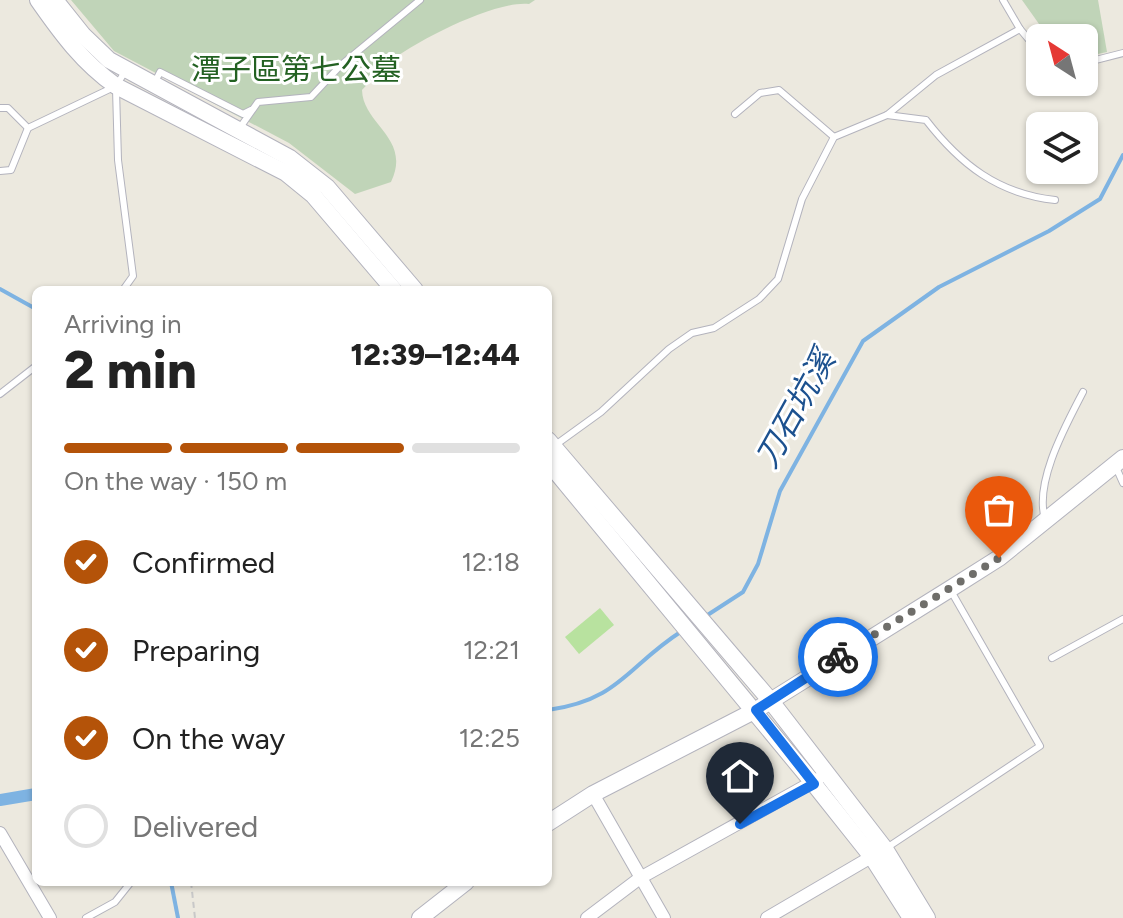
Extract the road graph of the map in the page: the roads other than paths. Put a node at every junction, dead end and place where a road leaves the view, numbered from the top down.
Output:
1 (38, 0) edge
2 (55, 0) edge
3 (420, 0) edge
4 (1003, 0) edge
5 (1020, 29) junction
6 (1026, 36) edge
7 (1123, 53) edge
8 (1098, 59) edge
9 (126, 70) junction
10 (153, 85) junction
11 (116, 86) junction
12 (0, 108) edge
13 (251, 110) junction
14 (735, 114) dead end
15 (887, 115) junction
16 (28, 128) junction
17 (238, 130) junction
18 (834, 137) junction
19 (0, 171) edge
20 (1055, 200) dead end
21 (126, 286) edge
22 (391, 286) edge
23 (412, 286) edge
24 (32, 369) edge
25 (1083, 392) dead end
26 (0, 394) edge
27 (552, 448) edge
28 (552, 454) edge
29 (1119, 461) edge
30 (1123, 483) edge
31 (1045, 520) junction
32 (950, 589) junction
33 (1123, 619) edge
34 (694, 624) junction
35 (1052, 658) dead end
36 (770, 700) junction
37 (756, 710) junction
38 (820, 777) junction
39 (593, 794) junction
40 (552, 820) edge
41 (0, 833) edge
42 (878, 853) junction
43 (640, 878) junction
44 (128, 886) edge
45 (461, 886) edge
46 (913, 915) edge
47 (50, 918) edge
48 (86, 918) edge
49 (420, 918) edge
50 (587, 918) edge
51 (664, 918) edge
52 (767, 918) edge

1 - 11 street
2 - 9 street
3 - 13 lane
4 - 5 lane
5 - 6 lane
5 - 15 lane
7 - 8 lane
9 - 10 street
9 - 11 lane
10 - 13 lane
10 - 17 street
11 - 16 lane
11 - 21 lane
11 - 22 street
12 - 16 lane
13 - 17 lane
14 - 18 lane
15 - 18 lane
15 - 20 lane
16 - 19 lane
17 - 23 street
18 - 27 lane
24 - 26 lane
25 - 31 lane
28 - 34 street
29 - 30 lane
29 - 31 street
31 - 32 street
32 - 36 street
32 - 42 lane
33 - 35 lane
34 - 36 street
34 - 37 street
36 - 37 street
36 - 38 street
37 - 38 street
37 - 39 street
38 - 42 street
38 - 43 street
39 - 40 street
39 - 43 street
41 - 47 street
42 - 46 street
42 - 52 street
43 - 50 street
43 - 51 street
44 - 48 lane
45 - 49 street

